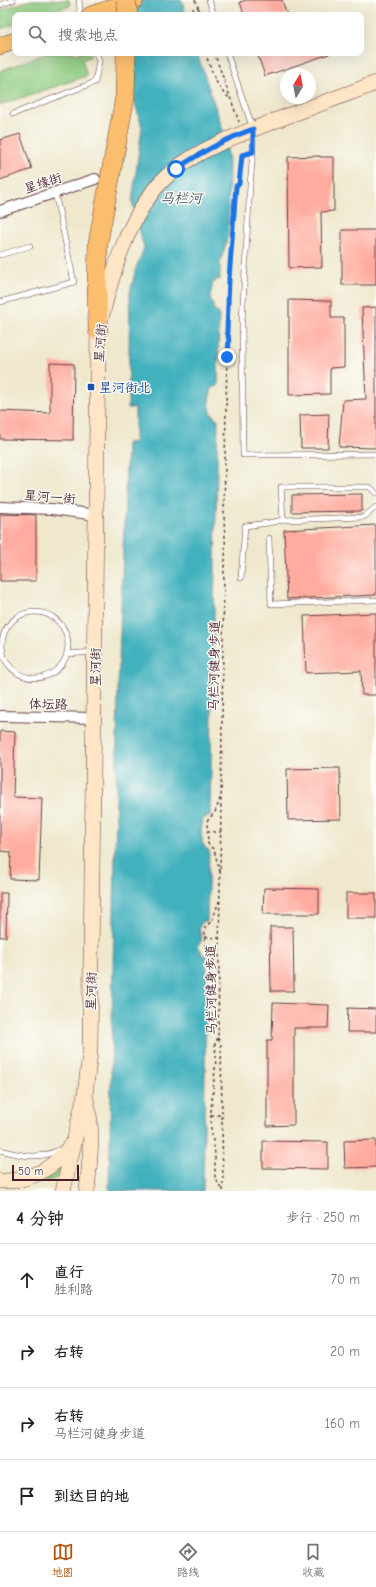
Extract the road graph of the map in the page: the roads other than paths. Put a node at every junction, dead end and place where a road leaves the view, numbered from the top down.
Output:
1 (13, 0) edge
2 (79, 0) edge
3 (122, 0) edge
4 (126, 0) edge
5 (135, 0) edge
6 (209, 0) edge
7 (0, 5) edge
8 (79, 12) edge
9 (101, 12) edge
10 (124, 12) edge
11 (128, 12) edge
12 (213, 12) edge
13 (12, 42) edge
14 (0, 46) edge
15 (97, 56) edge
16 (228, 56) edge
17 (127, 57) edge
18 (376, 83) edge
19 (13, 114) dead end
20 (245, 132) junction
21 (94, 179) dead end
22 (55, 192) junction
23 (0, 211) edge
24 (30, 246) dead end
25 (0, 255) edge
26 (0, 302) edge
27 (98, 330) junction
28 (376, 454) edge
29 (376, 493) edge
30 (0, 506) edge
31 (376, 507) edge
32 (97, 515) junction
33 (283, 520) junction
34 (269, 538) dead end
35 (241, 578) dead end
36 (376, 600) edge
37 (95, 652) junction
38 (67, 654) junction
39 (0, 716) edge
40 (95, 718) junction
41 (85, 1094) junction
42 (74, 1142) junction
43 (0, 1150) edge
44 (0, 1181) edge
45 (0, 1184) edge
46 (24, 1191) edge
47 (63, 1191) edge
48 (87, 1191) edge

1 - 7 lane
2 - 8 lane
3 - 10 highway
4 - 11 highway, bridge
5 - 9 main road
6 - 12 lane
13 - 14 main road
15 - 19 lane
16 - 20 lane
17 - 27 highway
18 - 20 main road, 星河街
20 - 27 main road, 星河街
20 - 28 lane
21 - 22 street, 星缘街
22 - 23 street, 星缘街
22 - 26 lane
24 - 25 lane
27 - 32 main road, 星河街
29 - 33 lane
30 - 32 street, 星河一街
31 - 33 lane
32 - 37 main road, 星河街
33 - 35 lane
34 - 36 lane
37 - 38 lane
37 - 40 main road, 星河街
38 - 38 lane
39 - 40 street, 体坛路
40 - 41 main road, 星河街
41 - 42 main road, 星河街
41 - 48 main road, 星河街
42 - 43 lane
42 - 44 main road
42 - 47 main road, 星河街
45 - 46 main road

